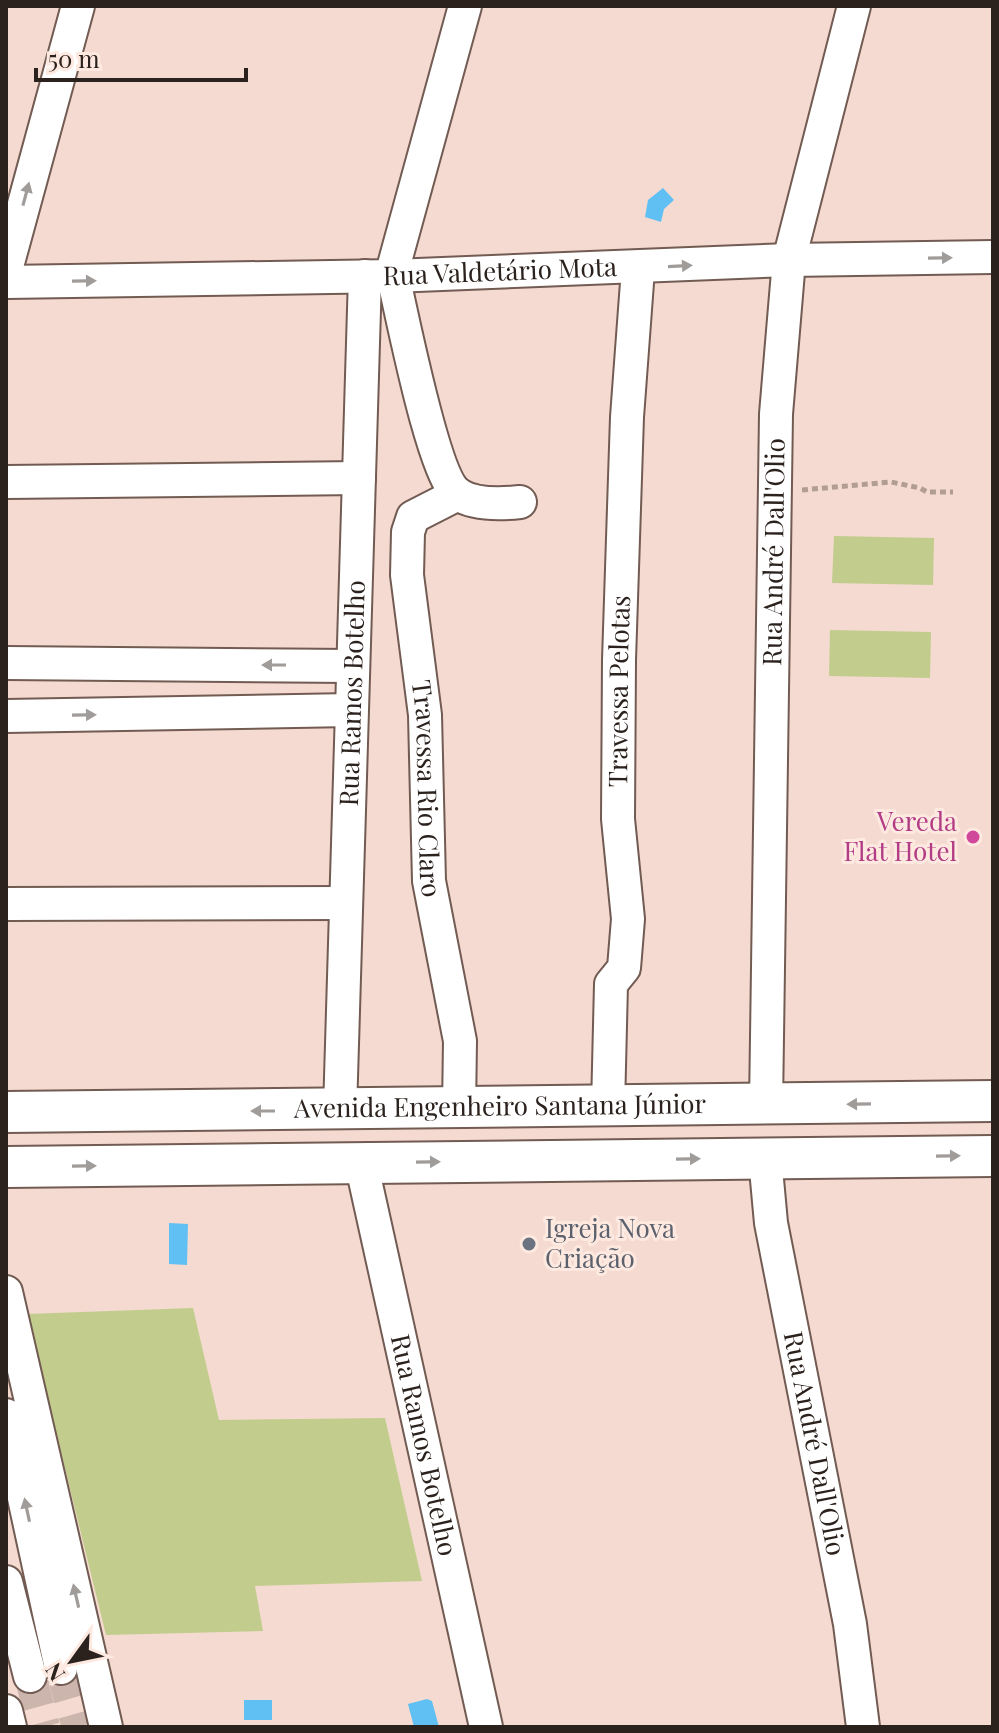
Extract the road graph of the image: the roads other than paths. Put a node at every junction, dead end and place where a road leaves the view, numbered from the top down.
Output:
1 (78, 6) edge
2 (465, 6) edge
3 (854, 6) edge
4 (993, 257) edge
5 (789, 260) junction
6 (638, 269) junction
7 (6, 270) edge
8 (383, 276) junction
9 (6, 282) edge
10 (359, 478) junction
11 (6, 482) edge
12 (458, 494) junction
13 (520, 502) dead end
14 (6, 663) edge
15 (352, 666) junction
16 (351, 710) junction
17 (6, 716) edge
18 (344, 903) junction
19 (6, 904) edge
20 (993, 1101) edge
21 (766, 1106) junction
22 (608, 1108) junction
23 (459, 1109) junction
24 (340, 1111) junction
25 (6, 1112) edge
26 (993, 1156) edge
27 (765, 1158) junction
28 (361, 1162) junction
29 (6, 1167) edge
30 (6, 1292) edge
31 (6, 1415) edge
32 (6, 1582) edge
33 (61, 1668) tunnel mouth
34 (30, 1676) tunnel mouth
35 (6, 1711) edge
36 (10, 1727) edge
37 (106, 1727) edge
38 (486, 1727) edge
39 (863, 1727) edge

7 -> 1 street
2 - 8 street, Rua Ramos Botelho
3 - 5 street, Rua André Dall'Olio
5 -> 4 street, Rua Valdetário Mota
6 -> 5 street, Rua Valdetário Mota
5 - 21 street, Rua André Dall'Olio
6 - 8 street, Rua Valdetário Mota
6 - 22 street, Travessa Pelotas
9 -> 8 street, Rua Valdetário Mota
8 - 10 street, Rua Ramos Botelho
8 - 12 street
10 - 11 street
10 - 15 street, Rua Ramos Botelho
12 - 13 street
12 - 23 street, Travessa Rio Claro
15 -> 14 street
15 - 16 street, Rua Ramos Botelho
17 -> 16 street
16 - 18 street, Rua Ramos Botelho
18 - 19 street
18 - 24 street, Rua Ramos Botelho
20 -> 21 main road, Avenida Engenheiro Santana Júnior
21 - 22 main road, Avenida Engenheiro Santana Júnior
22 - 23 main road, Avenida Engenheiro Santana Júnior
23 - 24 main road, Avenida Engenheiro Santana Júnior
24 -> 25 main road, Avenida Engenheiro Santana Júnior
27 -> 26 main road, Avenida Engenheiro Santana Júnior
28 -> 27 main road, Avenida Engenheiro Santana Júnior
27 - 39 street, Rua André Dall'Olio
29 -> 28 main road, Avenida Engenheiro Santana Júnior
28 - 38 street, Rua Ramos Botelho
37 -> 30 street
33 -> 31 street
32 - 34 street
35 - 36 street

